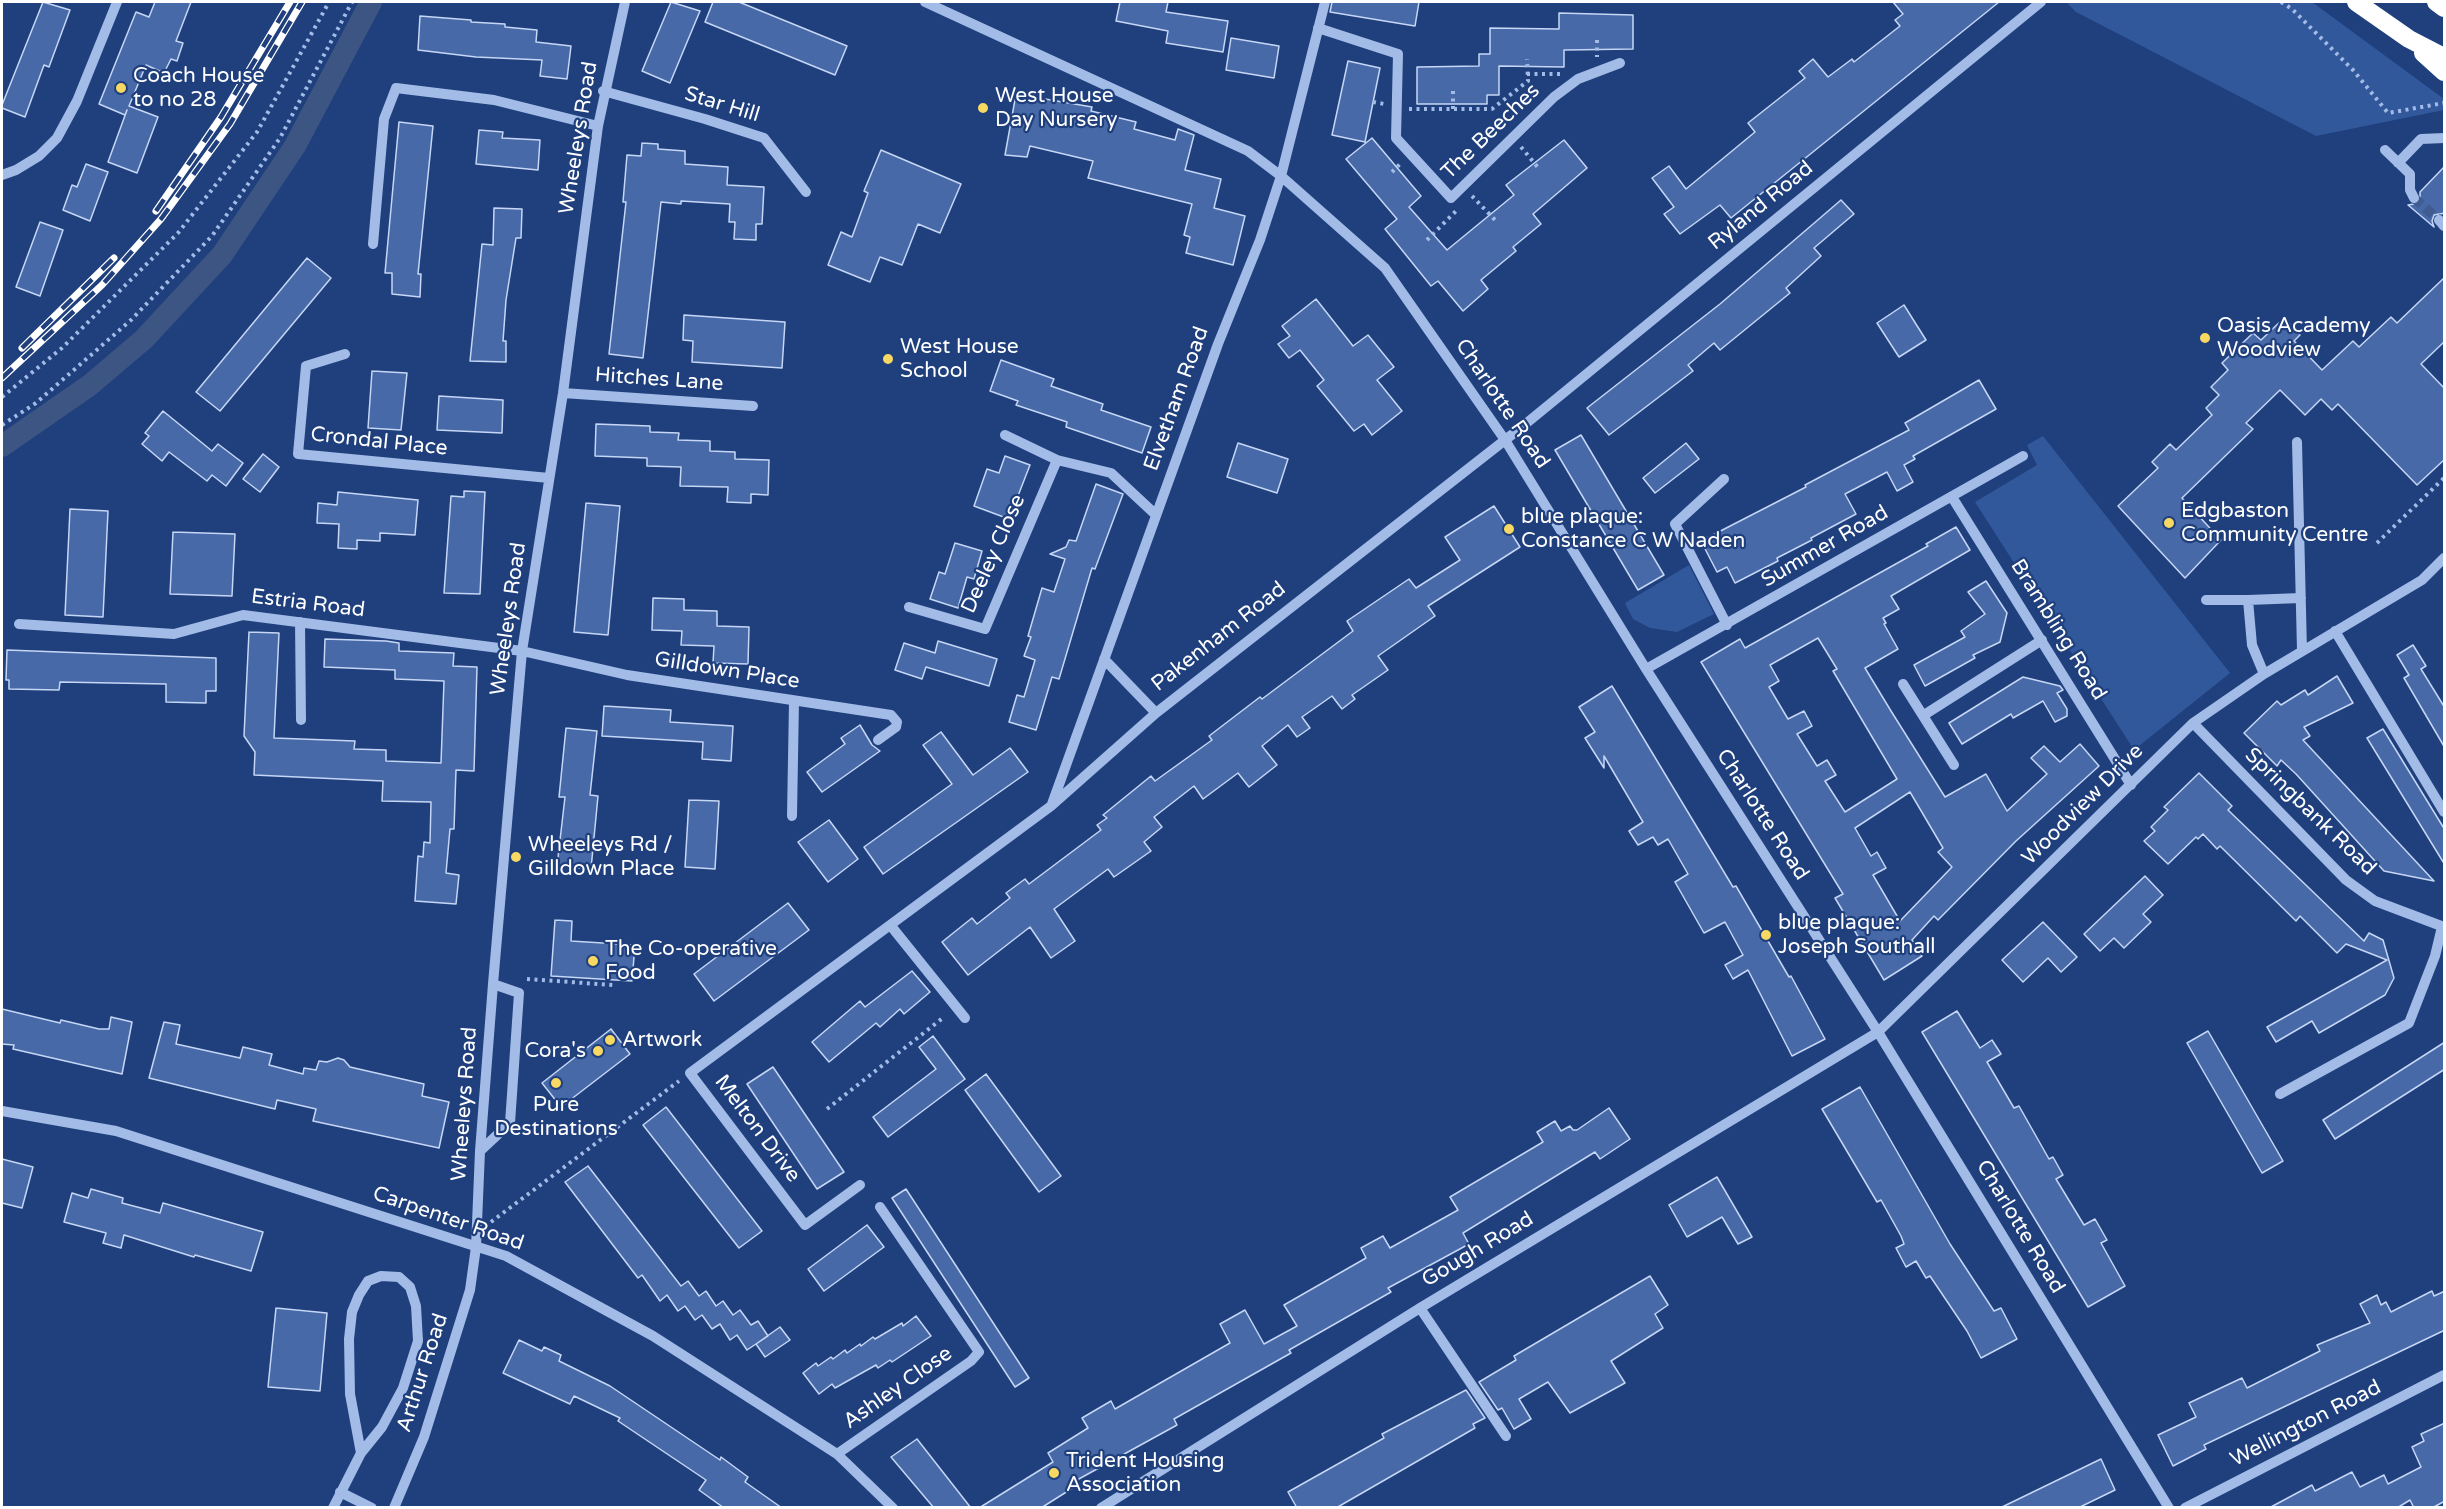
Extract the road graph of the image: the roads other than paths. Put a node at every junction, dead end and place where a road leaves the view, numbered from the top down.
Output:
1 (117, 2) edge
2 (625, 2) edge
3 (930, 2) edge
4 (1325, 2) edge
5 (2041, 2) edge
6 (2356, 2) edge
7 (2436, 2) edge
8 (2445, 8) edge
9 (1318, 28) junction
10 (2409, 39) junction
11 (2445, 57) edge
12 (1620, 63) dead end
13 (2445, 72) edge
14 (603, 92) junction
15 (598, 126) junction
16 (2445, 138) edge
17 (2385, 150) dead end
18 (2398, 163) junction
19 (2, 175) edge
20 (1281, 176) junction
21 (806, 192) dead end
22 (2414, 198) tunnel mouth
23 (373, 244) dead end
24 (345, 354) dead end
25 (564, 393) junction
26 (753, 406) dead end
27 (1005, 435) dead end
28 (1505, 440) junction
29 (2297, 442) dead end
30 (2023, 456) dead end
31 (1057, 460) junction
32 (549, 478) junction
33 (1724, 479) dead end
34 (1952, 497) junction
35 (1155, 514) junction
36 (2445, 558) edge
37 (2301, 598) junction
38 (2206, 600) dead end
39 (2248, 600) junction
40 (909, 607) dead end
41 (300, 622) junction
42 (19, 624) dead end
43 (1727, 625) junction
44 (2336, 631) junction
45 (2042, 640) junction
46 (522, 651) junction
47 (2302, 651) junction
48 (1104, 659) junction
49 (1646, 669) junction
50 (2264, 674) junction
51 (1903, 684) dead end
52 (794, 702) junction
53 (1156, 713) junction
54 (1924, 716) junction
55 (301, 720) dead end
56 (2193, 723) junction
57 (878, 740) dead end
58 (1954, 765) dead end
59 (2131, 785) junction
60 (1051, 806) junction
61 (2443, 811) edge
62 (792, 816) dead end
63 (962, 869) joint
64 (891, 926) junction
65 (2443, 927) edge
66 (493, 980) junction
67 (966, 1018) dead end
68 (1878, 1032) junction
69 (2280, 1094) dead end
70 (2, 1112) edge
71 (480, 1151) junction
72 (860, 1185) dead end
73 (880, 1207) dead end
74 (476, 1247) junction
75 (1419, 1308) junction
76 (2445, 1376) edge
77 (1506, 1436) dead end
78 (361, 1453) junction
79 (837, 1454) junction
80 (340, 1492) junction
81 (333, 1508) edge
82 (372, 1508) edge
83 (394, 1508) edge
84 (893, 1508) edge
85 (1101, 1508) edge
86 (2169, 1508) edge
87 (2185, 1508) edge

1 - 19 street
2 - 14 street, Wheeleys Road
3 - 20 street, Charlotte Road
4 - 9 street, Elvetham Road
5 - 28 street, Ryland Road
6 - 10 highway
7 - 8 highway
9 - 12 street, The Beeches
9 - 20 street, Elvetham Road
10 - 11 highway
10 - 13 highway
14 - 15 street, Wheeleys Road
14 - 21 street, Star Hill
15 - 23 street
15 - 25 street, Wheeleys Road
16 - 18 street
17 - 18 street
18 - 22 street
20 - 28 street, Charlotte Road
20 - 35 street, Elvetham Road
24 - 32 street, Crondal Place
25 - 26 street, Hitches Lane
25 - 32 street, Wheeleys Road
27 - 31 street
28 - 49 street, Charlotte Road
28 - 53 street, Pakenham Road
29 - 37 street
30 - 34 street, Summer Road
31 - 35 street
31 - 40 street, Deeley Close
32 - 46 street, Wheeleys Road
33 - 43 street
34 - 43 street, Summer Road
34 - 45 street, Brambling Road
35 - 48 street, Elvetham Road
36 - 44 street, Woodview Drive
37 - 39 street
37 - 47 street
38 - 39 street
39 - 50 street
41 - 42 street, Estria Road
41 - 46 street, Estria Road
41 - 55 street
43 - 49 street, Summer Road
44 - 47 street, Woodview Drive
44 - 61 street
45 - 54 street
45 - 59 street, Brambling Road
46 - 52 street, Gilldown Place
46 - 66 street, Wheeleys Road
47 - 50 street, Woodview Drive
48 - 53 street
48 - 60 street, Elvetham Road
49 - 68 street, Charlotte Road
50 - 56 street, Woodview Drive
51 - 54 street
52 - 57 street, Gilldown Place
52 - 62 street
53 - 60 street, Pakenham Road
54 - 58 street
56 - 59 street, Woodview Drive
56 - 65 street, Springbank Road
59 - 68 street, Woodview Drive
60 - 63 street, Pakenham Road
63 - 64 street, Melton Drive
64 - 67 street
64 - 72 street, Melton Drive
65 - 69 street
66 - 71 street, Wheeleys Road
66 - 71 street
68 - 75 street, Gough Road
68 - 86 street, Charlotte Road
70 - 74 street, Carpenter Road
71 - 74 street, Wheeleys Road
73 - 79 street, Ashley Close
74 - 79 street, Carpenter Road
74 - 83 street, Arthur Road
75 - 77 street
75 - 85 street, Gough Road
76 - 87 street, Wellington Road
78 - 78 street
78 - 80 street
79 - 84 street, Carpenter Road
80 - 81 street
80 - 82 street

